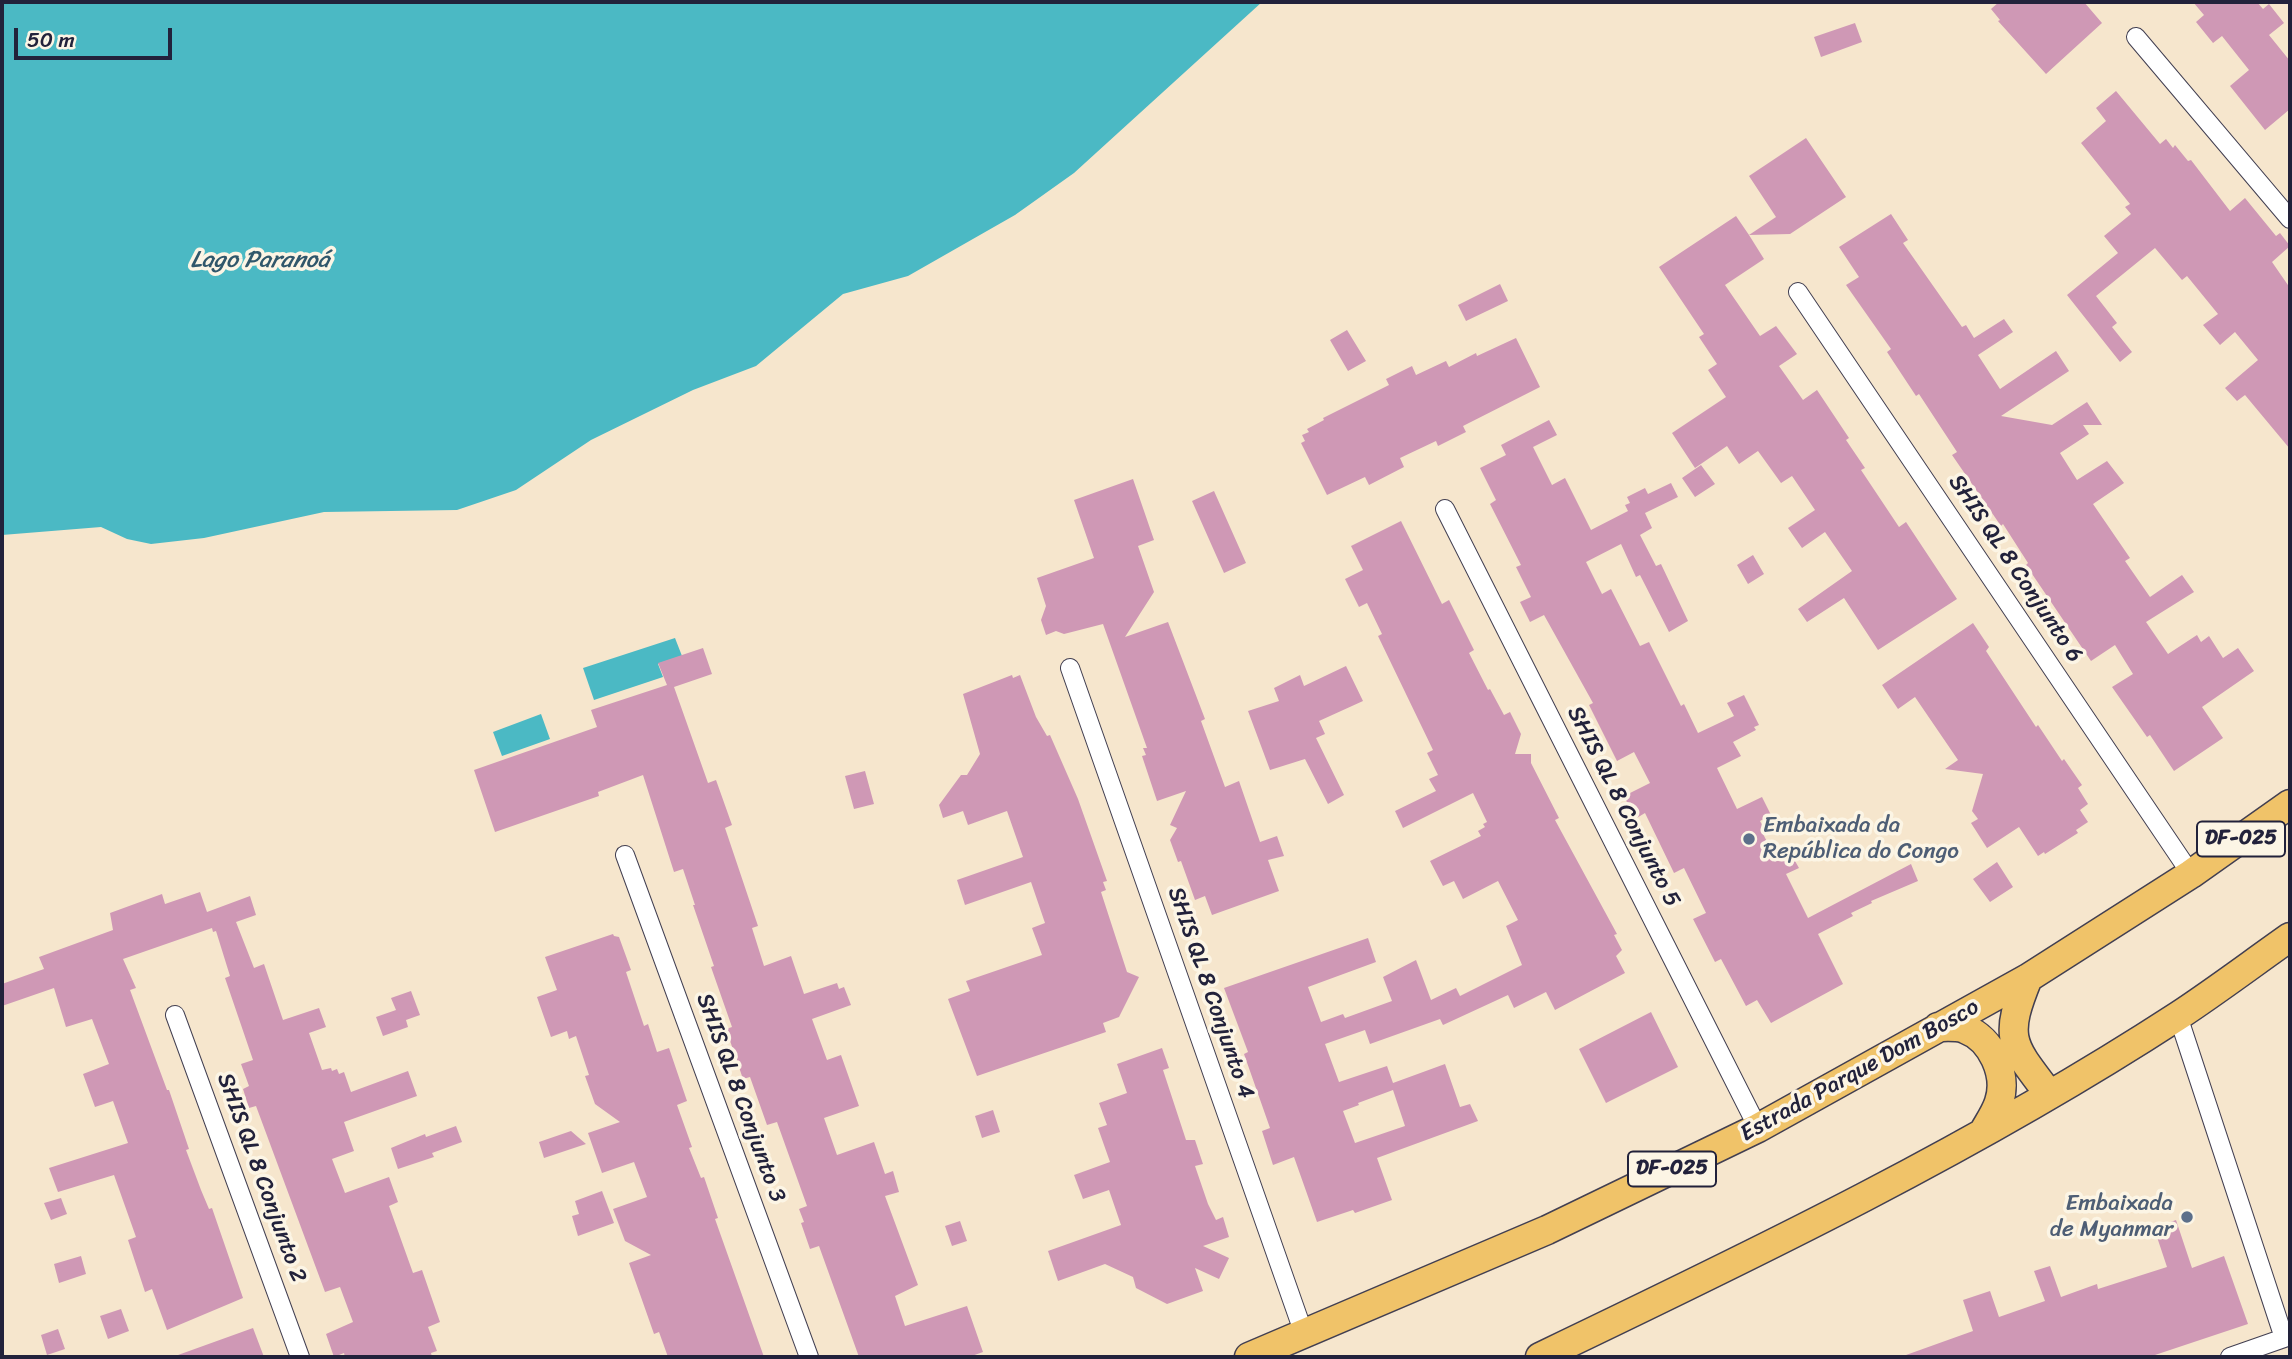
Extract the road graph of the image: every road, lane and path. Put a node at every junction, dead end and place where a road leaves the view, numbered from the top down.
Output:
1 (2136, 37) dead end
2 (2290, 219) edge
3 (1798, 292) dead end
4 (1445, 509) dead end
5 (1070, 668) dead end
6 (2290, 804) edge
7 (625, 855) dead end
8 (2191, 874) junction
9 (2290, 937) edge
10 (2028, 978) junction
11 (175, 1015) dead end
12 (2178, 1016) junction
13 (1938, 1027) junction
14 (2049, 1094) junction
15 (1758, 1128) junction
16 (1984, 1131) junction
17 (1304, 1334) junction
18 (2287, 1337) edge
19 (300, 1357) edge
20 (809, 1357) edge
21 (1249, 1357) edge
22 (1540, 1357) edge
23 (2230, 1357) edge

1 - 2 street
3 - 8 street, SHIS QL 8 Conjunto 6
4 - 15 street, SHIS QL 8 Conjunto 5
5 - 17 street, SHIS QL 8 Conjunto 4
6 - 8 main road, Estrada Parque Dom Bosco / DF-025
7 - 20 street, SHIS QL 8 Conjunto 3
8 - 10 main road, Estrada Parque Dom Bosco / DF-025
9 - 12 main road
10 - 13 main road, Estrada Parque Dom Bosco / DF-025
10 - 14 main road
11 - 19 street, SHIS QL 8 Conjunto 2
12 - 14 main road
12 - 18 street
13 - 15 main road, Estrada Parque Dom Bosco / DF-025
13 - 16 main road
14 - 16 main road
15 - 17 main road, Estrada Parque Dom Bosco / DF-025
16 - 22 main road
17 - 21 main road, Estrada Parque Dom Bosco / DF-025
18 - 23 street

